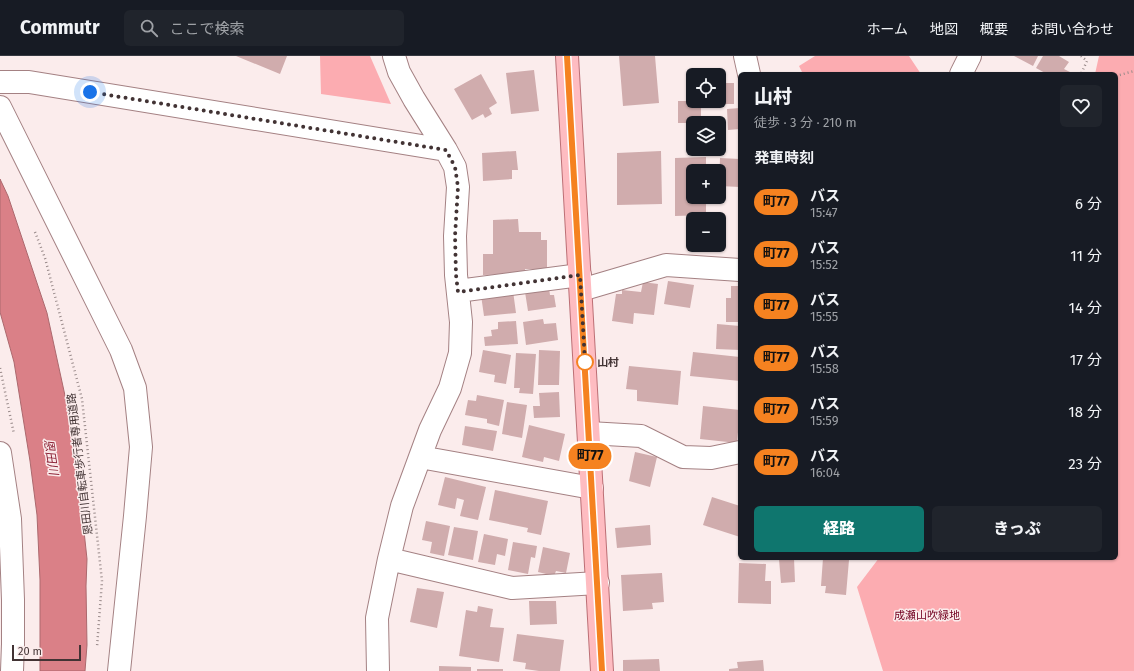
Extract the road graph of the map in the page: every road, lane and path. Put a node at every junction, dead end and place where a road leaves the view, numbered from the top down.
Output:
1 (394, 56) edge
2 (567, 56) edge
3 (745, 56) edge
4 (970, 56) edge
5 (1081, 56) edge
6 (1134, 71) edge
7 (749, 72) edge
8 (962, 72) edge
9 (1082, 72) edge
10 (1118, 75) edge
11 (0, 82) edge
12 (0, 107) edge
13 (446, 150) junction
14 (33, 228) dead end
15 (738, 270) edge
16 (580, 282) junction
17 (458, 292) junction
18 (589, 433) junction
19 (738, 452) edge
20 (0, 453) edge
21 (420, 457) junction
22 (592, 488) junction
23 (389, 559) junction
24 (598, 583) junction
25 (96, 648) dead end
26 (8, 666) edge
27 (119, 671) edge
28 (378, 671) edge
29 (602, 671) edge

1 - 13 street
2 - 16 main road
3 - 7 street
4 - 8 street
5 - 9 path
6 - 10 path
11 - 13 street
12 - 27 street
13 - 17 street
14 - 25 path, 恩田川自転車歩行者専用道路
15 - 16 street
16 - 17 street
16 - 18 main road
17 - 21 street
18 - 19 street
18 - 22 main road
20 - 26 street
21 - 22 street
21 - 23 street
22 - 24 main road
23 - 24 street
23 - 28 street
24 - 29 main road

